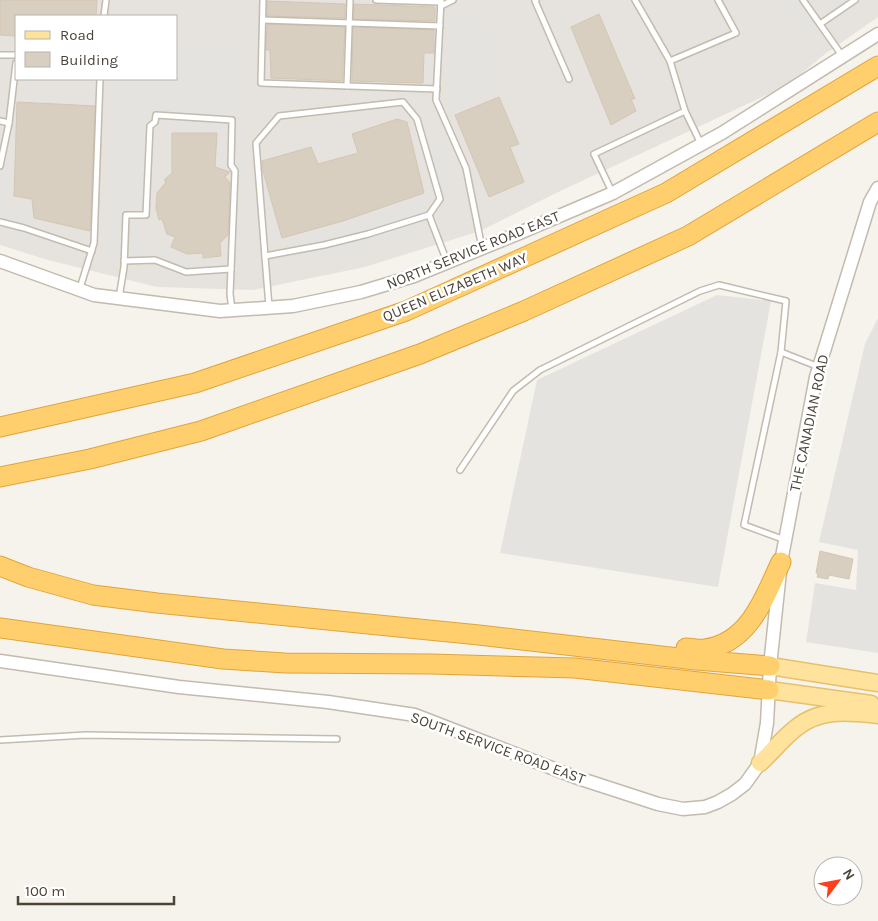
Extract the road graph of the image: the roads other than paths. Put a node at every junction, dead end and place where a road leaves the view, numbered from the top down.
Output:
1 (106, 0) edge
2 (263, 0) edge
3 (350, 0) edge
4 (376, 0) edge
5 (453, 0) edge
6 (536, 0) edge
7 (635, 0) edge
8 (718, 0) edge
9 (855, 0) edge
10 (805, 1) edge
11 (441, 3) edge
12 (104, 15) edge
13 (263, 20) junction
14 (349, 23) junction
15 (820, 24) junction
16 (440, 26) junction
17 (878, 34) edge
18 (0, 54) edge
19 (15, 56) edge
20 (843, 57) junction
21 (670, 61) junction
22 (878, 66) edge
23 (15, 72) edge
24 (100, 80) edge
25 (569, 80) dead end
26 (346, 86) junction
27 (437, 89) junction
28 (685, 110) junction
29 (0, 121) edge
30 (878, 122) edge
31 (9, 123) junction
32 (701, 144) junction
33 (0, 166) edge
34 (878, 188) edge
35 (613, 193) junction
36 (429, 215) junction
37 (0, 222) edge
38 (482, 248) junction
39 (92, 251) junction
40 (265, 256) junction
41 (0, 260) edge
42 (124, 261) junction
43 (447, 263) junction
44 (231, 269) junction
45 (80, 289) junction
46 (119, 298) junction
47 (269, 307) junction
48 (232, 310) junction
49 (782, 352) junction
50 (819, 367) junction
51 (0, 427) edge
52 (460, 470) dead end
53 (0, 477) edge
54 (785, 541) junction
55 (781, 562) junction
56 (0, 566) edge
57 (0, 628) edge
58 (628, 651) junction
59 (0, 661) edge
60 (770, 666) junction
61 (878, 683) edge
62 (769, 690) junction
63 (878, 705) edge
64 (878, 714) edge
65 (337, 739) dead end
66 (0, 740) edge
67 (760, 763) junction

1 - 12 lane
2 - 13 lane
3 - 14 lane
4 - 11 lane
5 - 11 lane
6 - 25 lane
7 - 21 lane
8 - 21 lane
9 - 15 lane
10 - 15 lane
11 - 16 lane
13 - 14 lane
13 - 26 lane
14 - 16 lane
14 - 26 lane
15 - 20 lane
16 - 27 lane
17 - 20 street, NORTH SERVICE ROAD EAST
18 - 19 lane
20 - 32 street, NORTH SERVICE ROAD EAST
21 - 28 lane
22 - 51 highway, QUEEN ELIZABETH WAY
23 - 31 lane
24 - 39 lane
26 - 27 lane
27 - 38 lane
28 - 32 lane
28 - 35 lane
29 - 31 lane
30 - 53 highway
31 - 33 lane
32 - 35 street, NORTH SERVICE ROAD EAST
34 - 50 street, THE CANADIAN ROAD
35 - 38 street, NORTH SERVICE ROAD EAST
36 - 40 lane
36 - 40 lane
36 - 43 lane
37 - 39 lane
38 - 43 street, NORTH SERVICE ROAD EAST
39 - 45 lane
40 - 47 lane
41 - 45 street, NORTH SERVICE ROAD EAST
42 - 44 lane
42 - 44 lane
42 - 46 lane
43 - 47 street, NORTH SERVICE ROAD EAST
44 - 48 lane
45 - 46 street, NORTH SERVICE ROAD EAST
46 - 48 street, NORTH SERVICE ROAD EAST
47 - 48 street, NORTH SERVICE ROAD EAST
49 - 50 lane
49 - 52 lane
49 - 54 lane
50 - 54 street, THE CANADIAN ROAD
54 - 55 street, THE CANADIAN ROAD
55 - 58 highway
55 - 60 street, THE CANADIAN ROAD
56 - 58 highway
57 - 62 highway
58 - 60 highway
59 - 67 street, SOUTH SERVICE ROAD EAST
60 - 61 main road
60 - 62 street, SOUTH SERVICE ROAD EAST
62 - 63 main road
62 - 67 street, SOUTH SERVICE ROAD EAST
64 - 67 main road
65 - 66 lane

